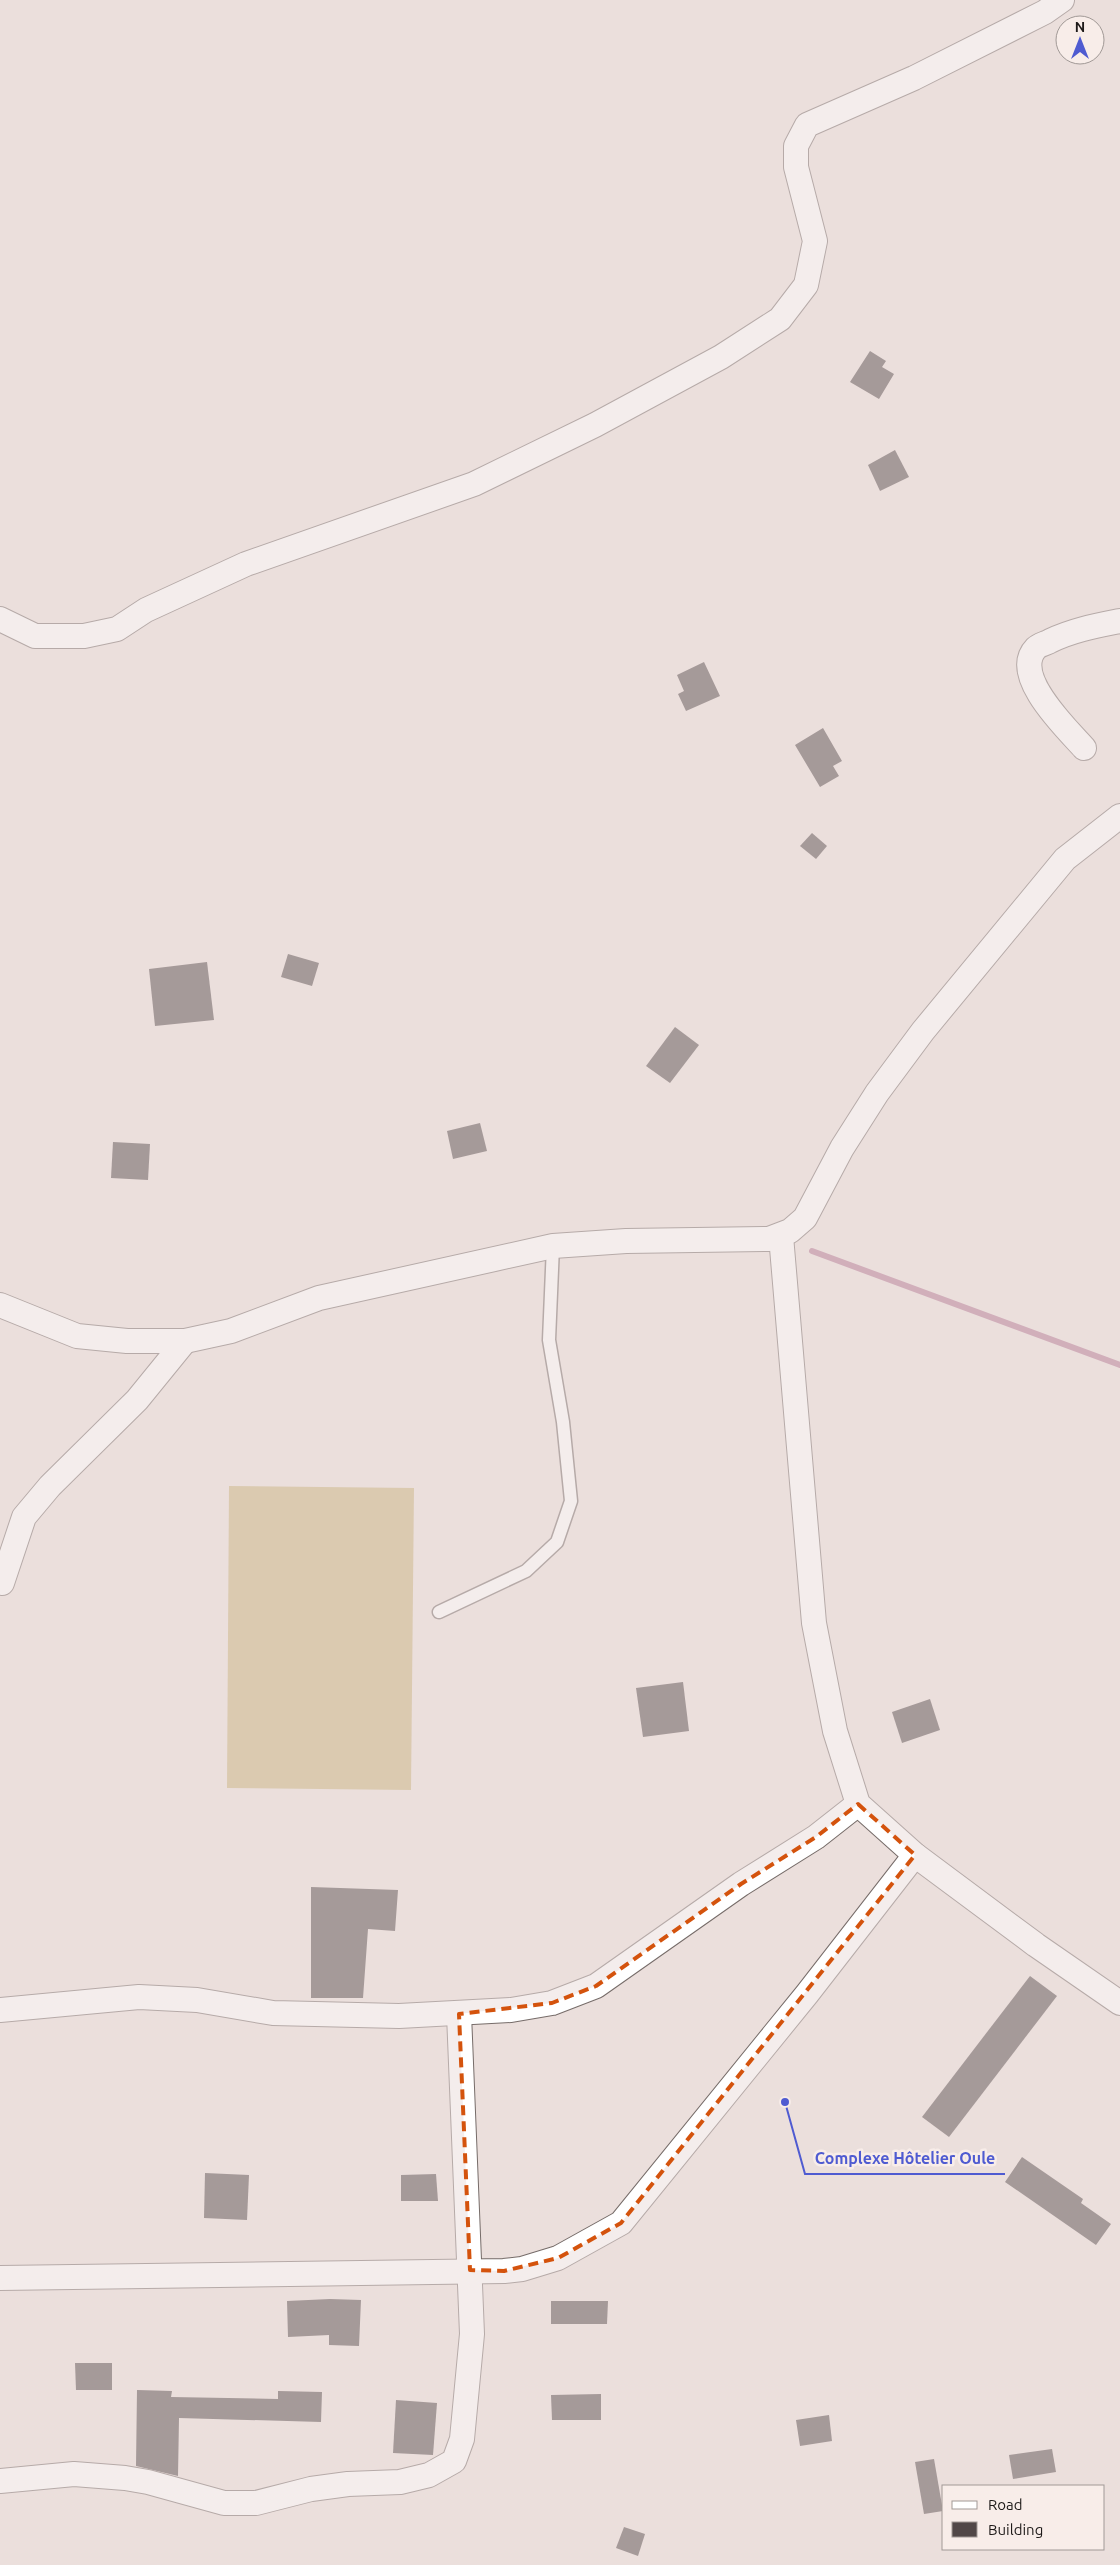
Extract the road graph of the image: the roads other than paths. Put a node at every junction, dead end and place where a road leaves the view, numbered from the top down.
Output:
1 (1062, 0) edge
2 (0, 619) edge
3 (1120, 621) edge
4 (1084, 748) dead end
5 (1120, 816) edge
6 (781, 1236) junction
7 (553, 1246) junction
8 (0, 1305) edge
9 (185, 1341) junction
10 (2, 1583) dead end
11 (439, 1612) dead end
12 (858, 1804) junction
13 (915, 1855) junction
14 (1120, 2003) edge
15 (0, 2010) edge
16 (459, 2014) junction
17 (470, 2270) junction
18 (0, 2278) edge
19 (0, 2481) edge

1 - 2 street
3 - 4 street
5 - 6 street
6 - 7 street
6 - 12 street
7 - 9 street
7 - 11 lane
8 - 9 street
9 - 10 street
12 - 13 street
12 - 16 street
13 - 14 street
13 - 17 street
15 - 16 street
16 - 17 street
17 - 18 street
17 - 19 street

